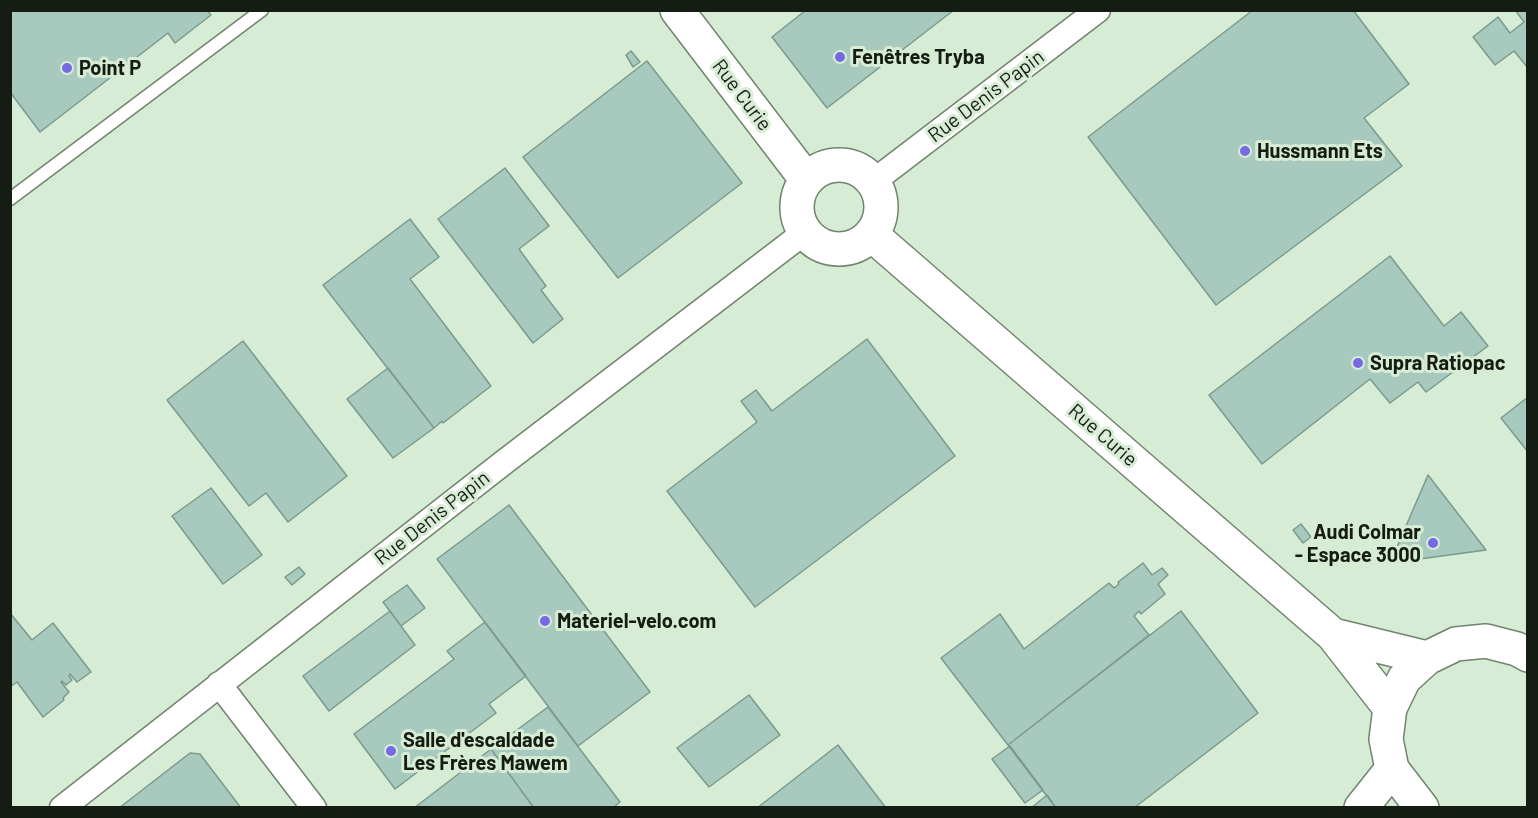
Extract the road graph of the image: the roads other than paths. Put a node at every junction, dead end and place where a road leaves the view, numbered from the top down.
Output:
1 (262, 10) edge
2 (677, 10) edge
3 (1098, 10) edge
4 (806, 179) junction
5 (874, 181) junction
6 (10, 198) edge
7 (805, 232) junction
8 (872, 235) junction
9 (1333, 635) junction
10 (1527, 655) edge
11 (1427, 658) junction
12 (219, 684) junction
13 (1390, 708) junction
14 (1392, 769) junction
15 (62, 807) edge
16 (314, 807) edge
17 (1361, 807) edge
18 (1422, 807) edge

1 - 6 lane
2 - 4 main road, Rue Curie
3 - 5 street, Rue Denis Papin
4 - 5 main road
4 - 7 main road
5 - 8 main road
7 - 8 main road
7 - 12 street, Rue Denis Papin
8 - 9 main road, Rue Curie
9 - 11 main road, Rue Curie
9 - 13 main road, Rue Curie
10 - 11 main road
11 - 13 main road
12 - 15 street, Rue Denis Papin
12 - 16 street
13 - 14 main road
14 - 17 main road
14 - 18 main road

